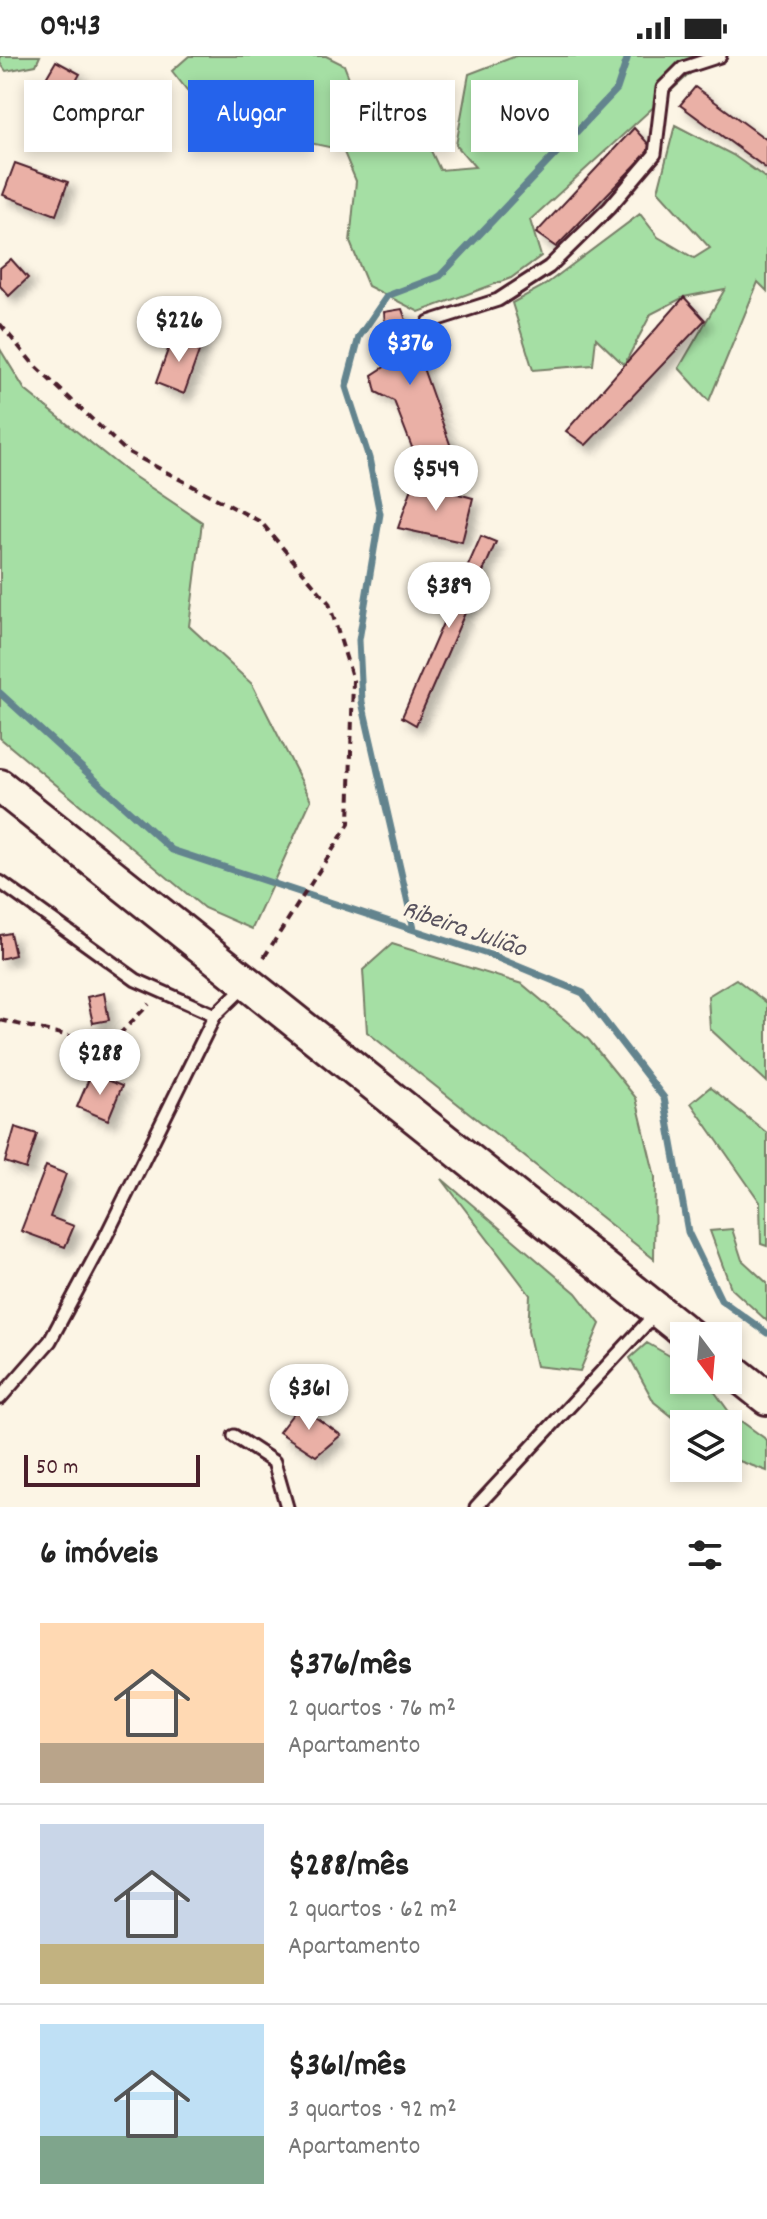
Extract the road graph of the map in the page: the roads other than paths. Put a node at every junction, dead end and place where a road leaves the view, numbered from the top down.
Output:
1 (720, 56) edge
2 (429, 322) dead end
3 (0, 786) edge
4 (0, 882) edge
5 (247, 984) junction
6 (215, 1015) junction
7 (658, 1311) junction
8 (672, 1322) edge
9 (742, 1378) edge
10 (0, 1398) edge
11 (767, 1398) edge
12 (234, 1436) dead end
13 (287, 1507) edge
14 (476, 1507) edge

1 - 2 lane
3 - 5 main road
4 - 6 lane
5 - 6 lane
5 - 7 main road
6 - 10 lane
7 - 8 main road
7 - 14 lane
9 - 11 main road
12 - 13 lane

